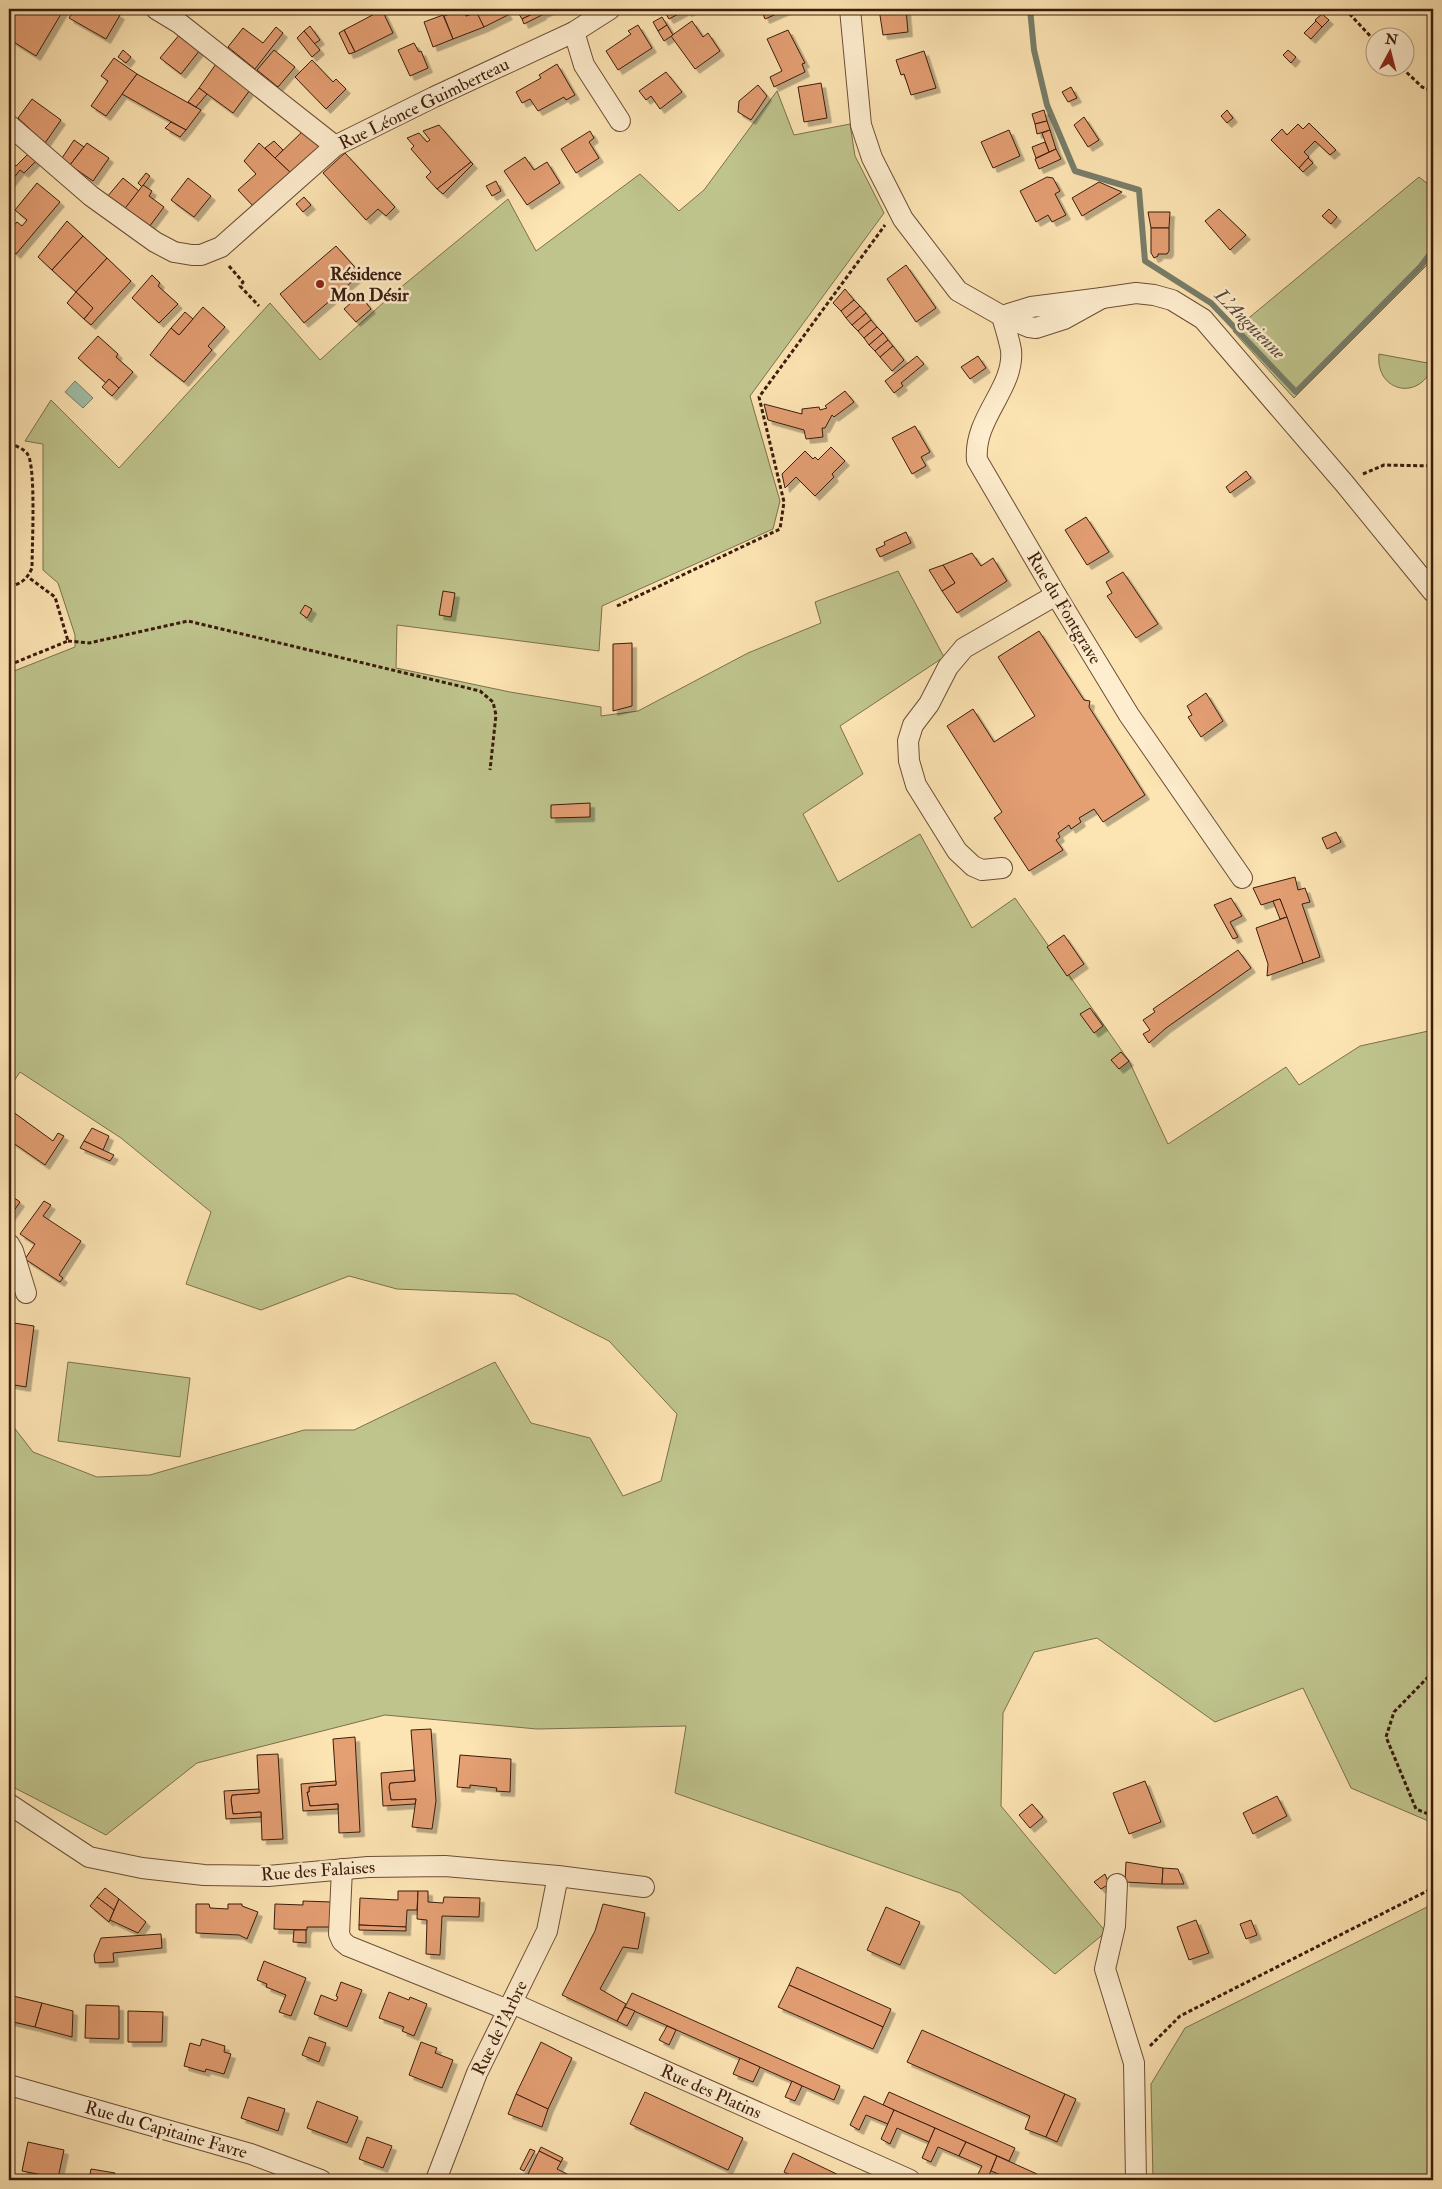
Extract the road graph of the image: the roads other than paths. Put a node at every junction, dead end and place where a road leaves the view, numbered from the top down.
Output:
1 (156, 9) edge
2 (610, 9) edge
3 (850, 9) edge
4 (574, 32) junction
5 (620, 121) dead end
6 (9, 125) edge
7 (335, 146) junction
8 (1002, 316) junction
9 (1433, 592) edge
10 (1056, 595) junction
11 (1002, 868) dead end
12 (1242, 878) dead end
13 (9, 1244) edge
14 (26, 1293) dead end
15 (9, 1804) edge
16 (342, 1869) junction
17 (558, 1876) junction
18 (1117, 1884) dead end
19 (644, 1887) dead end
20 (510, 2006) junction
21 (9, 2085) edge
22 (321, 2180) edge
23 (436, 2180) edge
24 (910, 2180) edge
25 (1136, 2180) edge

1 - 7 street
2 - 4 street, Rue Léonce Guimberteau
3 - 8 street
4 - 5 street
4 - 7 street, Rue Léonce Guimberteau
6 - 7 street, Rue Léonce Guimberteau
8 - 9 street
8 - 10 street, Rue du Fontgrave
10 - 11 street
10 - 12 street, Rue du Fontgrave
13 - 14 street
15 - 16 street, Rue des Falaises
16 - 17 street, Rue des Falaises
16 - 20 street, Rue des Platins
17 - 19 street, Rue des Falaises
17 - 20 street, Rue de l'Arbre
18 - 25 street
20 - 23 street, Rue de l'Arbre
20 - 24 street, Rue des Platins
21 - 22 street, Rue du Capitaine Favre

